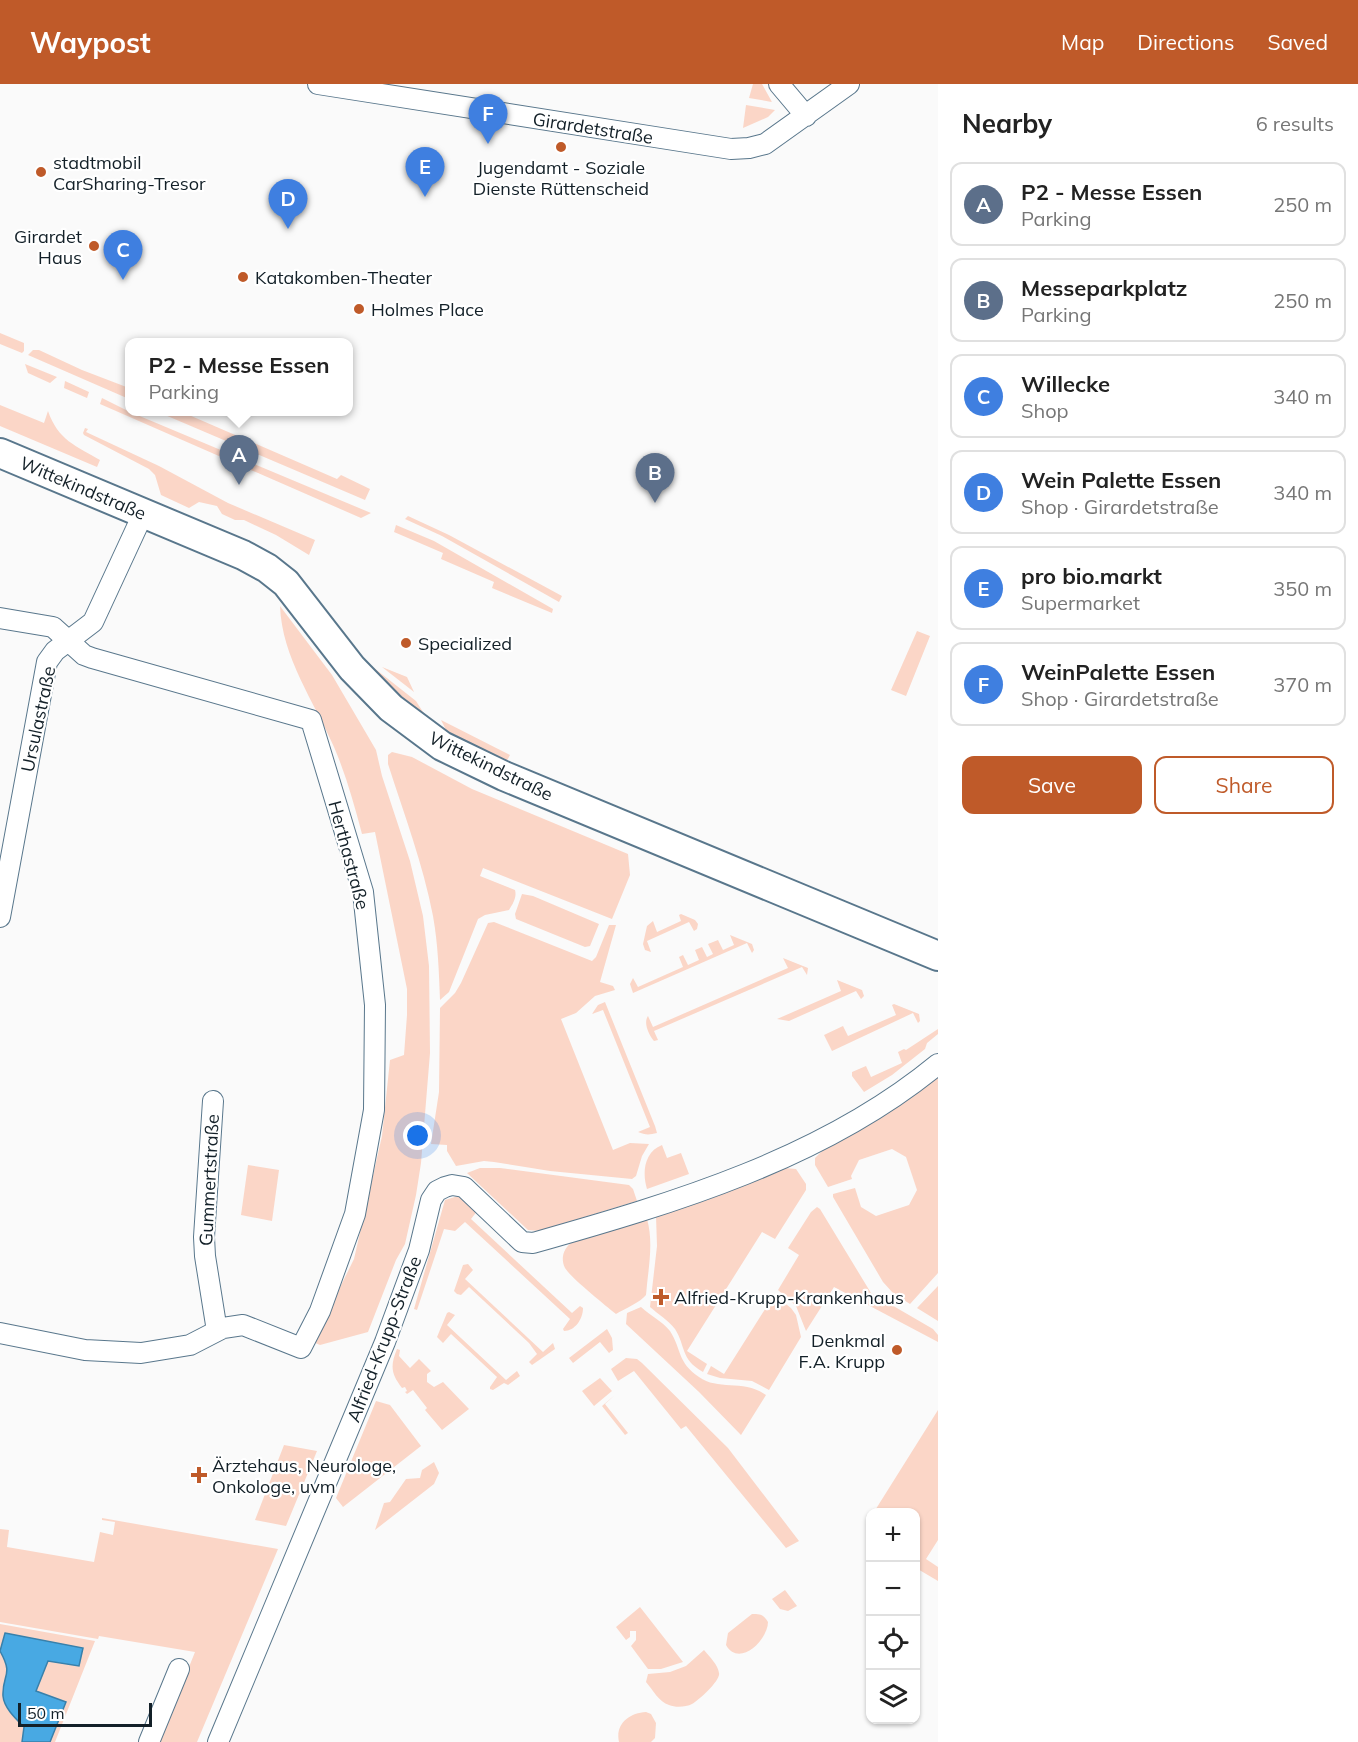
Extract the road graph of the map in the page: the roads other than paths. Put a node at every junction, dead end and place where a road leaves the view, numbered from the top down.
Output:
1 (318, 84) edge
2 (779, 84) edge
3 (849, 84) edge
4 (806, 116) junction
5 (0, 453) edge
6 (142, 514) junction
7 (0, 618) edge
8 (69, 640) junction
9 (0, 917) edge
10 (938, 956) edge
11 (938, 1064) edge
12 (213, 1101) dead end
13 (217, 1331) junction
14 (0, 1333) edge
15 (179, 1669) dead end
16 (150, 1742) edge
17 (218, 1742) edge

1 - 4 street, Girardetstraße
2 - 4 street
3 - 4 street, Girardetstraße
5 - 6 street, Wittekindstraße
6 - 8 street, Ursulastraße
6 - 10 street, Wittekindstraße
7 - 8 street, Herthastraße
8 - 9 street, Ursulastraße
8 - 13 street, Herthastraße
11 - 17 street, Alfried-Krupp-Straße
12 - 13 street, Gummertstraße
13 - 14 street
15 - 16 street

